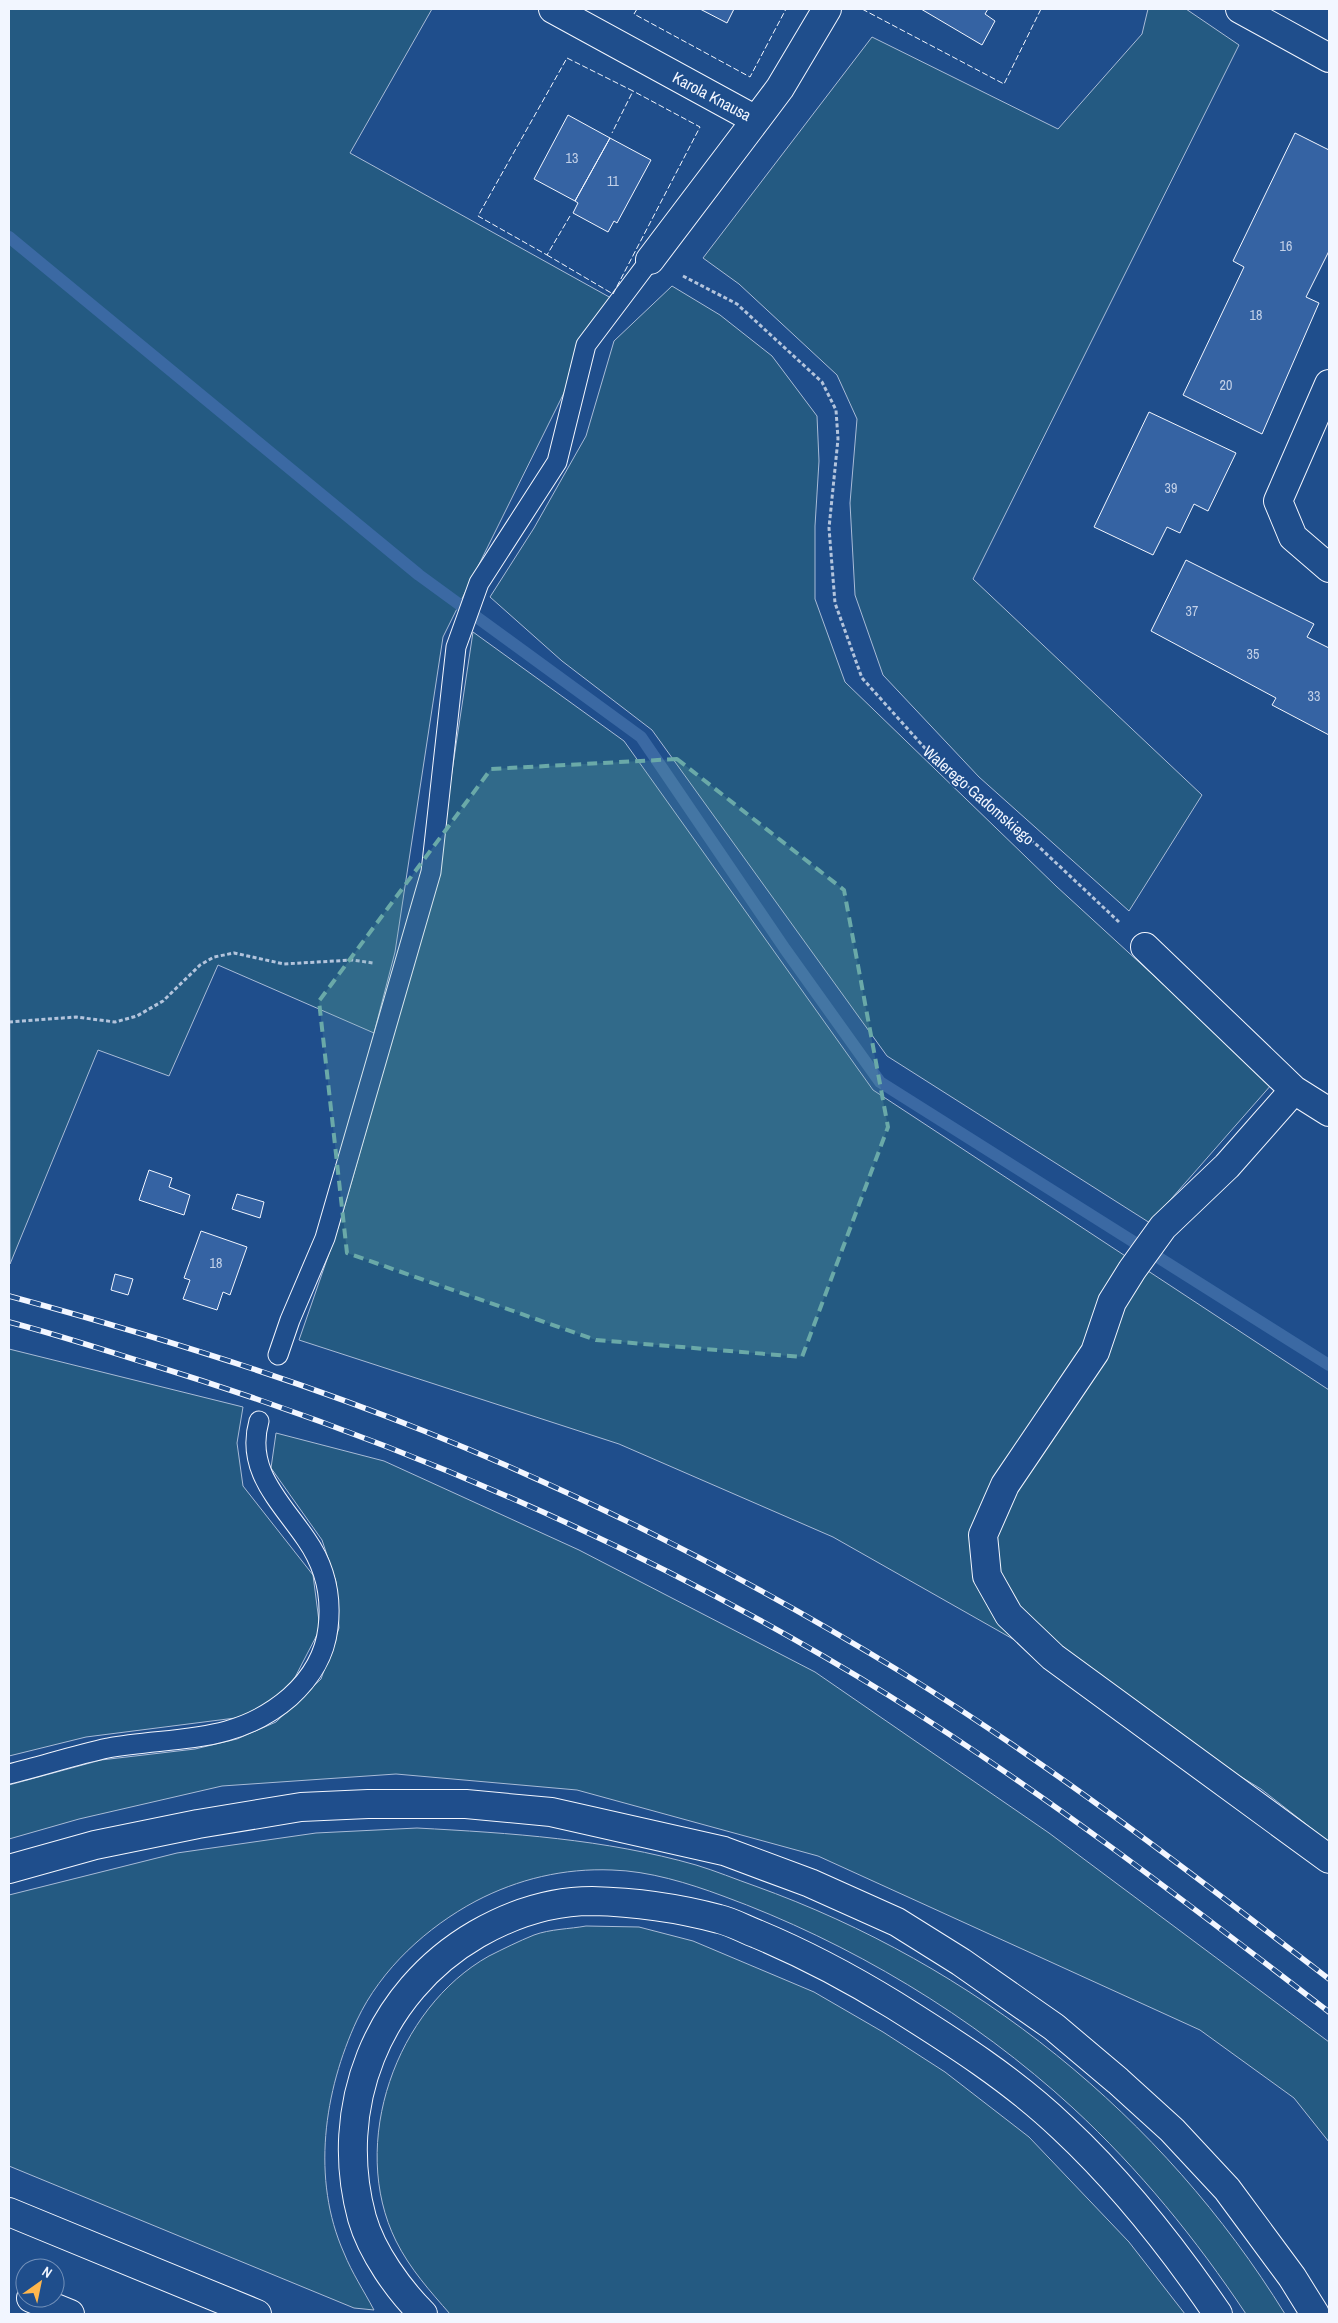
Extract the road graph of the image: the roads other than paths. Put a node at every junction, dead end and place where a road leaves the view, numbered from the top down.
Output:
1 (553, 9) edge
2 (827, 9) edge
3 (1240, 9) edge
4 (1329, 58) edge
5 (756, 120) junction
6 (650, 260) joint
7 (1329, 384) edge
8 (1329, 568) edge
9 (1145, 947) road end
10 (1294, 1090) junction
11 (1329, 1112) edge
12 (278, 1355) dead end
13 (259, 1421) dead end
14 (9, 1774) edge
15 (1329, 1859) edge
16 (9, 1869) edge
17 (9, 2212) edge
18 (55, 2308) edge
19 (70, 2314) edge
20 (257, 2314) edge
21 (423, 2314) edge
22 (1218, 2314) edge
23 (1315, 2314) edge

1 - 5 main road, Karola Knausa
2 - 5 main road, Karola Knausa
3 - 4 main road
5 - 6 main road
6 - 12 lane
7 - 8 main road
9 - 10 main road
10 - 11 main road
10 - 15 main road
13 - 14 lane
16 - 23 main road
17 - 20 main road
18 - 19 main road
21 - 22 main road

